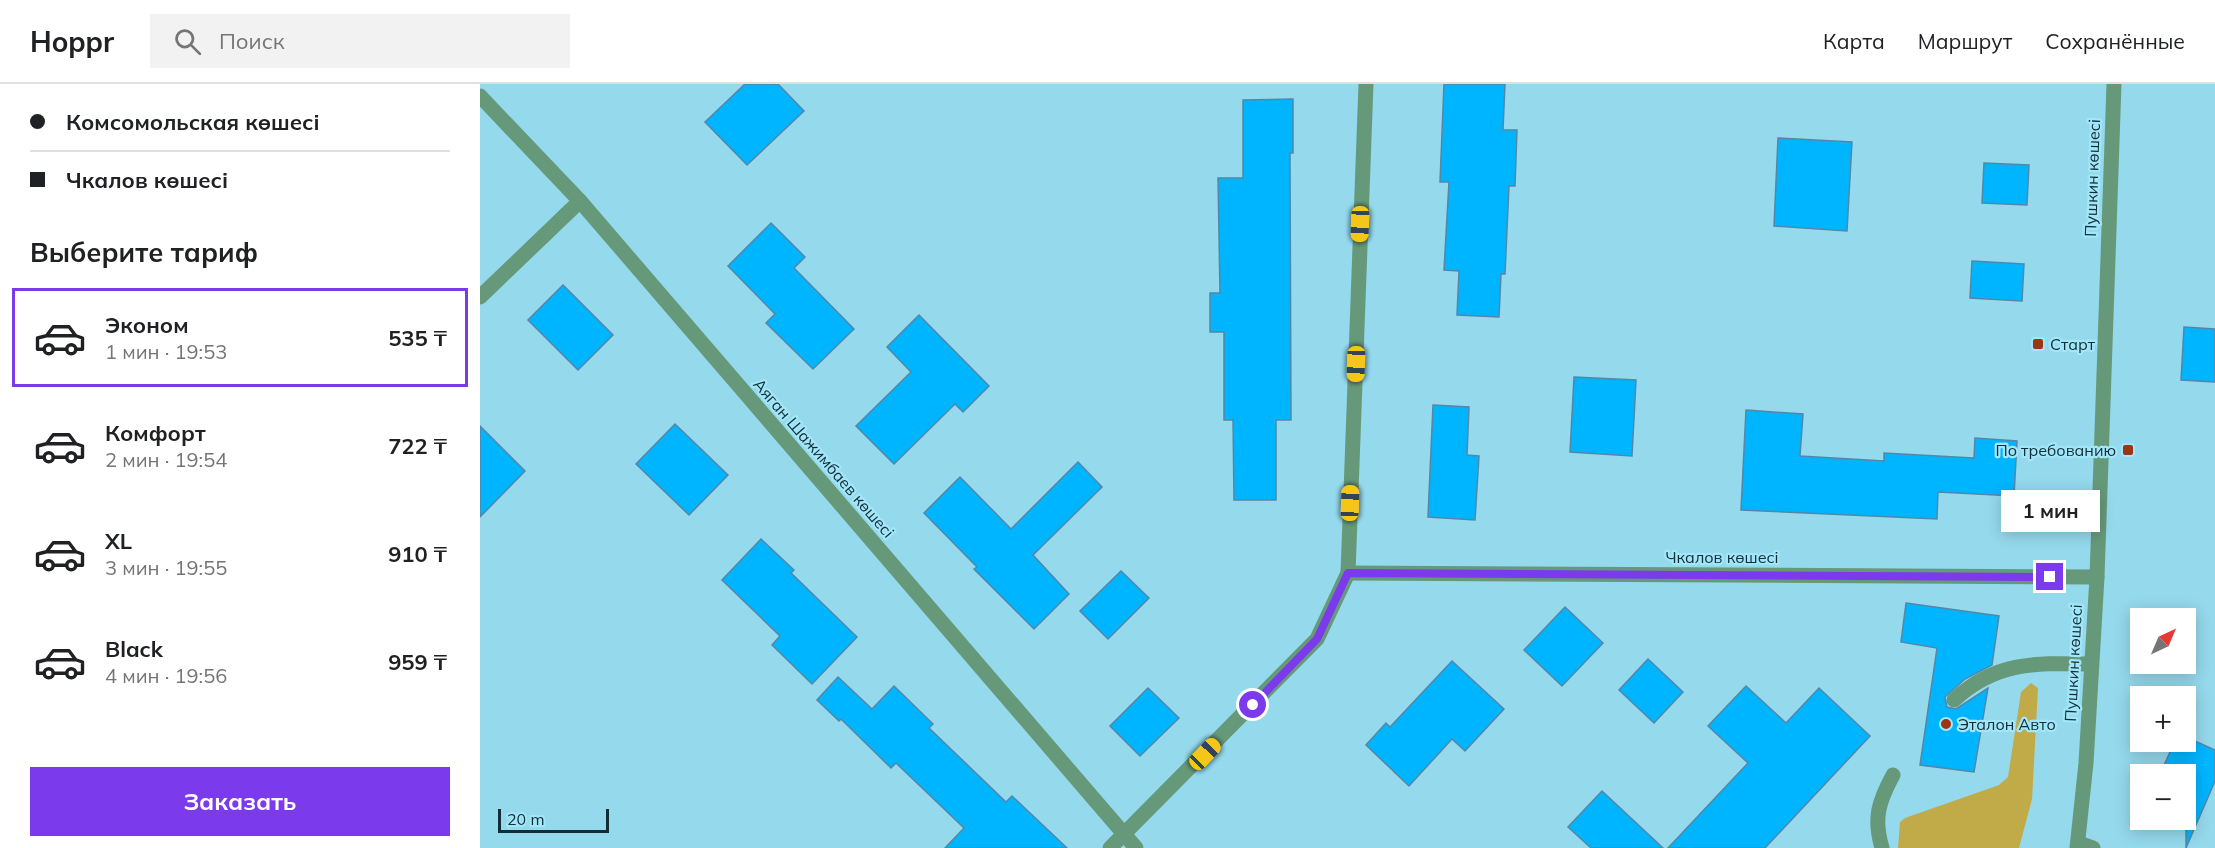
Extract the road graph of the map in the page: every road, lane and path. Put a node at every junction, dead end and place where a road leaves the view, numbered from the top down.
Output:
1 (1366, 84) edge
2 (2114, 84) edge
3 (480, 96) edge
4 (580, 201) junction
5 (480, 297) edge
6 (1348, 573) junction
7 (2097, 577) junction
8 (2090, 664) junction
9 (1954, 700) dead end
10 (1893, 775) dead end
11 (1124, 835) junction
12 (2083, 846) edge
13 (1110, 848) edge
14 (1136, 848) edge
15 (1882, 848) edge

1 - 6 street
2 - 7 street, Пушкин көшесі
3 - 4 street, Аяган Шажимбаев көшесі
4 - 5 street
4 - 11 street, Аяган Шажимбаев көшесі
6 - 7 street, Чкалов көшесі
6 - 11 street
7 - 8 street, Пушкин көшесі
8 - 9 street
8 - 12 street, Пушкин көшесі
10 - 15 street
11 - 13 street
11 - 14 street, Аяган Шажимбаев көшесі

